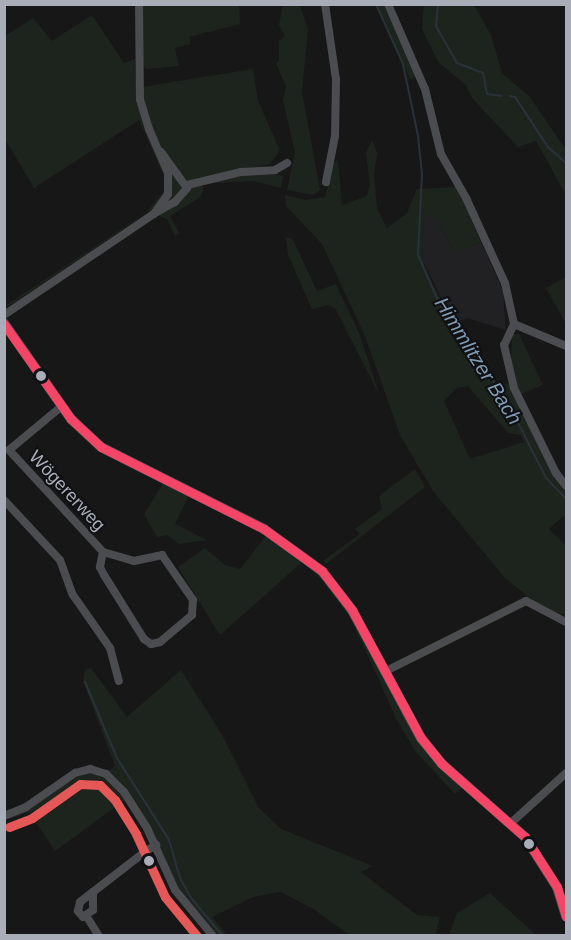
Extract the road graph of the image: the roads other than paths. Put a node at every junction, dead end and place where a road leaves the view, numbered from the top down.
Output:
1 (140, 4) edge
2 (325, 4) edge
3 (388, 4) edge
4 (157, 147) junction
5 (287, 163) dead end
6 (326, 182) dead end
7 (187, 185) junction
8 (154, 214) junction
9 (4, 315) edge
10 (4, 324) edge
11 (514, 324) junction
12 (567, 346) edge
13 (62, 406) junction
14 (7, 452) edge
15 (567, 486) edge
16 (4, 500) edge
17 (103, 552) junction
18 (567, 622) edge
19 (384, 672) junction
20 (119, 681) dead end
21 (567, 773) edge
22 (4, 816) edge
23 (512, 822) junction
24 (156, 845) junction
25 (93, 892) junction
26 (564, 898) edge
27 (87, 917) junction
28 (567, 917) edge
29 (99, 936) edge
30 (213, 936) edge

1 - 4 street
2 - 6 street
3 - 11 street
4 - 7 street
4 - 8 street
5 - 7 street
7 - 8 street
8 - 9 street
10 - 13 street
11 - 12 street
11 - 15 street
13 - 14 street, Wögererweg
13 - 19 street
14 - 17 street, Wögererweg
16 - 20 street
17 - 17 street, Wögererweg
18 - 19 street
19 - 23 street
21 - 23 street
22 - 24 street
23 - 26 street
24 - 25 street
24 - 30 street
25 - 27 street
25 - 27 street
26 - 28 street
27 - 29 street

